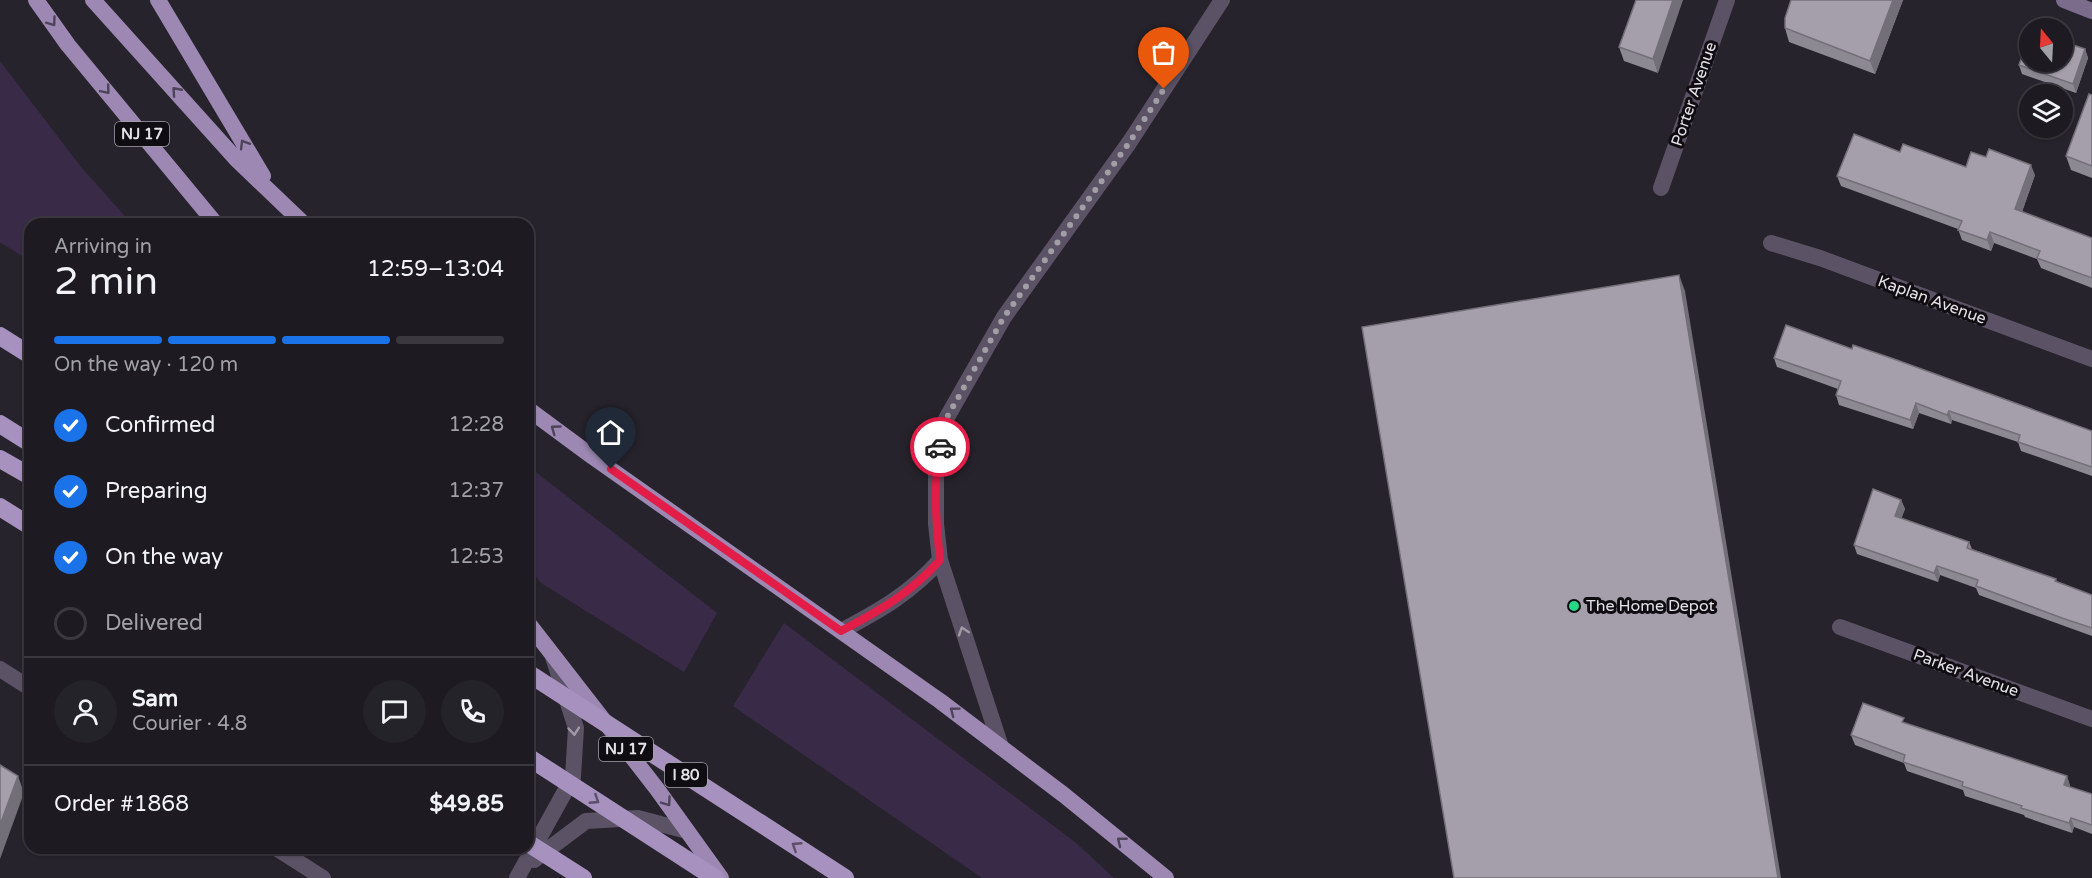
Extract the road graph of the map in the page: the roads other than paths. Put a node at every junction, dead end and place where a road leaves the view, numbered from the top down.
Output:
1 (36, 0) edge
2 (93, 0) edge
3 (158, 0) edge
4 (1222, 0) edge
5 (1727, 0) edge
6 (2064, 0) edge
7 (2092, 10) edge
8 (1660, 188) dead end
9 (274, 194) junction
10 (211, 218) edge
11 (298, 218) edge
12 (1771, 243) dead end
13 (0, 336) edge
14 (24, 351) edge
15 (2092, 359) edge
16 (534, 413) edge
17 (0, 424) edge
18 (24, 439) edge
19 (0, 459) edge
20 (24, 473) edge
21 (0, 507) edge
22 (24, 522) edge
23 (940, 560) junction
24 (1840, 627) dead end
25 (534, 631) edge
26 (841, 631) junction
27 (553, 655) junction
28 (0, 669) edge
29 (534, 677) edge
30 (24, 684) edge
31 (2092, 719) edge
32 (1001, 747) junction
33 (534, 761) edge
34 (687, 831) junction
35 (534, 847) edge
36 (534, 850) edge
37 (285, 854) edge
38 (532, 854) edge
39 (522, 872) edge
40 (323, 878) edge
41 (583, 878) edge
42 (715, 878) edge
43 (721, 878) edge
44 (845, 878) edge
45 (1166, 878) edge

1 -> 10 highway, NJ 17
9 -> 2 highway
9 -> 3 highway
4 - 23 street
5 - 8 street, Porter Avenue
6 - 7 main road
9 - 11 highway
12 - 15 street, Kaplan Avenue
13 - 14 highway
26 -> 16 highway
17 - 18 highway
19 - 20 highway
21 - 22 highway
23 - 26 street
32 -> 23 street
24 - 31 street, Parker Avenue
25 - 27 highway, NJ 17
32 -> 26 highway
27 -> 34 highway, NJ 17
27 -> 36 street
28 - 30 street
44 -> 29 highway, I 80
45 -> 32 highway
33 -> 42 highway
34 - 39 street
34 - 43 highway, NJ 17
35 - 41 highway
37 - 40 street
38 -> 39 street

